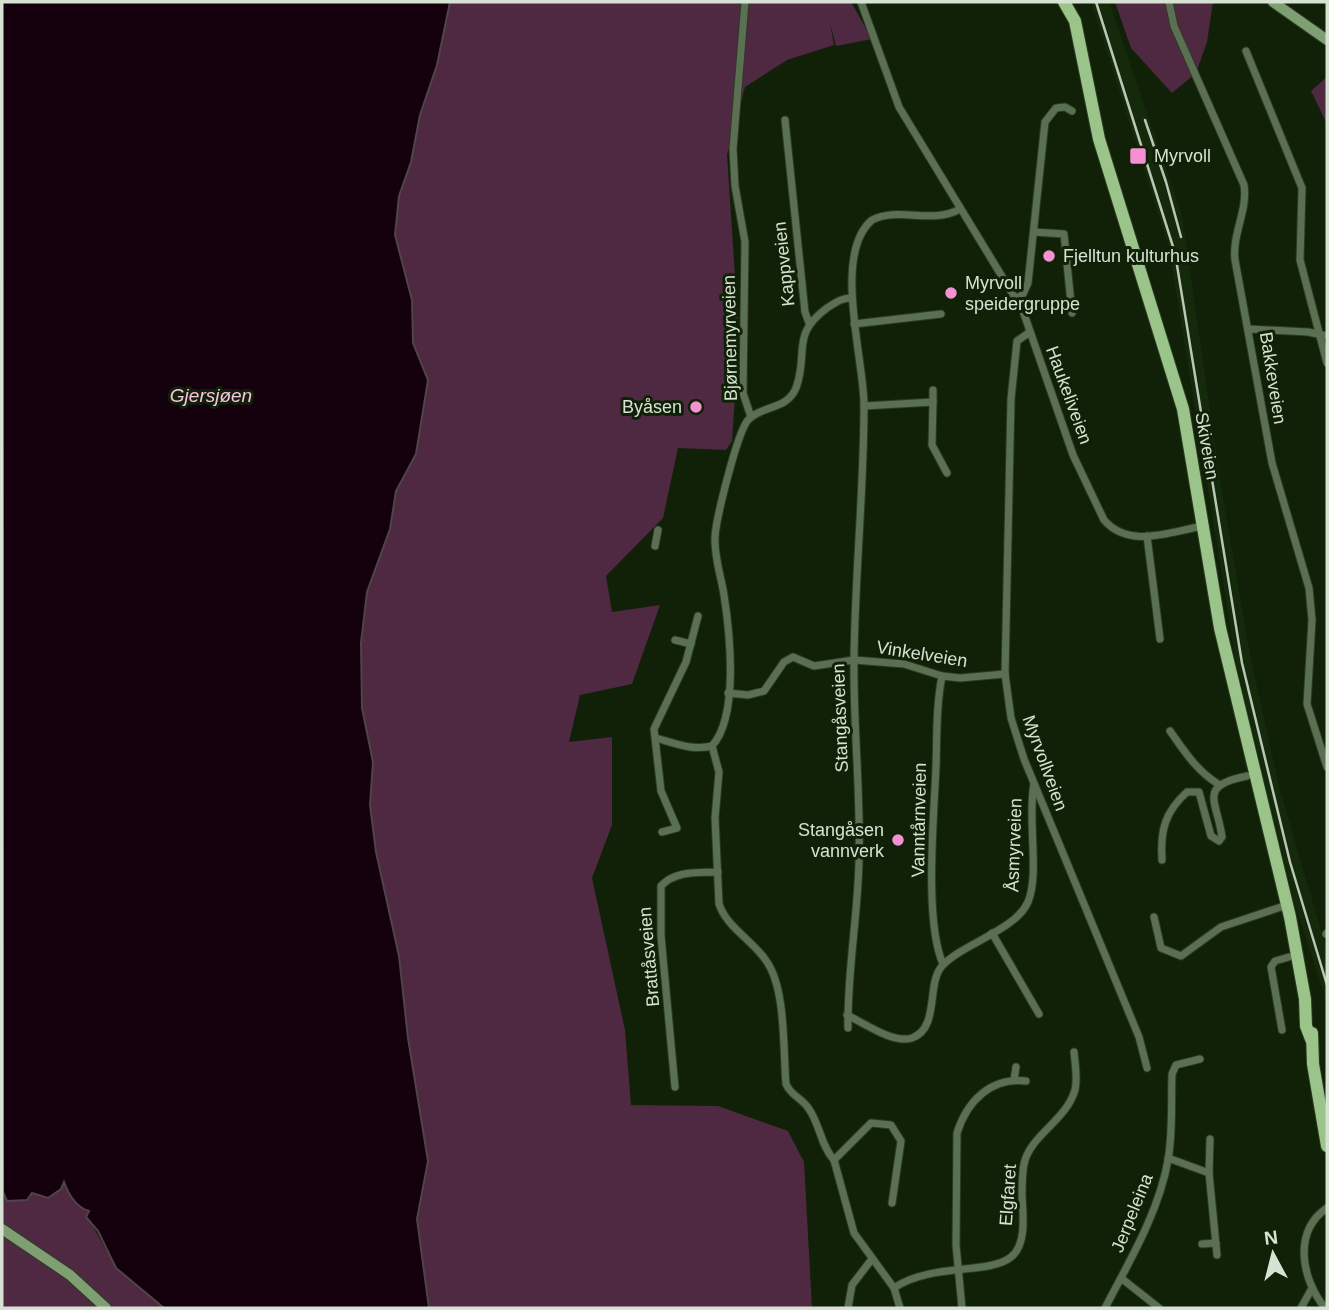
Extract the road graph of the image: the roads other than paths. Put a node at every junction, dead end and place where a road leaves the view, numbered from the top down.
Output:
1 (745, 2) edge
2 (1064, 2) edge
3 (1169, 2) edge
4 (1273, 2) edge
5 (865, 3) edge
6 (1327, 40) edge
7 (1246, 51) dead end
8 (1072, 111) dead end
9 (785, 120) dead end
10 (960, 209) junction
11 (1034, 232) junction
12 (851, 298) junction
13 (1016, 299) junction
14 (1072, 313) dead end
15 (941, 314) dead end
16 (809, 323) junction
17 (854, 324) junction
18 (1249, 329) junction
19 (1030, 332) junction
20 (1318, 333) junction
21 (1327, 336) edge
22 (1327, 363) edge
23 (933, 390) dead end
24 (933, 402) junction
25 (864, 406) junction
26 (751, 417) junction
27 (947, 473) dead end
28 (1203, 526) junction
29 (658, 530) dead end
30 (1147, 536) junction
31 (654, 546) dead end
32 (698, 616) dead end
33 (1160, 639) dead end
34 (676, 640) dead end
35 (691, 644) junction
36 (854, 660) junction
37 (1005, 674) junction
38 (942, 677) junction
39 (728, 693) junction
40 (1170, 731) dead end
41 (656, 738) junction
42 (712, 746) junction
43 (1327, 767) edge
44 (1247, 776) dead end
45 (1034, 784) junction
46 (1218, 784) junction
47 (662, 832) dead end
48 (1162, 860) dead end
49 (718, 872) junction
50 (1287, 905) junction
51 (1154, 917) dead end
52 (992, 933) junction
53 (1289, 957) dead end
54 (943, 964) junction
55 (1039, 1014) dead end
56 (847, 1015) junction
57 (848, 1028) dead end
58 (1282, 1030) dead end
59 (1074, 1052) dead end
60 (1200, 1059) dead end
61 (1065, 1063) dead end
62 (1075, 1063) junction
63 (1016, 1067) dead end
64 (1147, 1068) dead end
65 (1014, 1080) junction
66 (1026, 1081) dead end
67 (675, 1087) dead end
68 (1210, 1139) dead end
69 (1327, 1146) edge
70 (1168, 1158) junction
71 (834, 1160) junction
72 (1209, 1173) junction
73 (892, 1203) dead end
74 (1327, 1208) edge
75 (2, 1229) edge
76 (1216, 1243) junction
77 (1202, 1244) dead end
78 (1217, 1255) dead end
79 (872, 1259) junction
80 (958, 1268) junction
81 (1121, 1278) junction
82 (894, 1288) junction
83 (1311, 1290) junction
84 (106, 1308) edge
85 (848, 1308) edge
86 (900, 1308) edge
87 (962, 1308) edge
88 (1105, 1308) edge
89 (1159, 1308) edge
90 (1301, 1308) edge
91 (1325, 1308) edge

1 - 26 street, Bjørnemyrveien
2 - 28 main road, Skiveien
3 - 18 street, Bakkeveien
4 - 6 main road
5 - 10 street, Haukeliveien
7 - 20 street
8 - 11 street
9 - 16 street, Kappveien
10 - 12 street, Stangåsveien
10 - 13 street, Haukeliveien
11 - 13 street
11 - 14 street
12 - 16 street
12 - 17 street, Stangåsveien
13 - 19 street, Haukeliveien
15 - 17 street
16 - 26 street, Kappveien
17 - 25 street, Stangåsveien
18 - 20 street
18 - 43 street, Bakkeveien
19 - 30 street, Haukeliveien
19 - 37 street, Myrvollveien
20 - 21 street
20 - 22 street
23 - 24 street
24 - 25 street
24 - 27 street
25 - 36 street, Stangåsveien
26 - 39 street, Bjørnemyrveien
28 - 30 street, Haukeliveien
28 - 50 main road, Skiveien
29 - 31 street
30 - 33 street
32 - 35 street
34 - 35 street
35 - 41 street
36 - 38 street, Vinkelveien
36 - 39 street, Vinkelveien
36 - 56 street, Stangåsveien
37 - 38 street, Vinkelveien
37 - 45 street, Myrvollveien
38 - 54 street, Vanntårnveien
39 - 42 street, Bjørnemyrveien
40 - 46 street
41 - 42 street
41 - 47 street
42 - 49 street
44 - 46 street
45 - 52 street, Åsmyrveien
45 - 64 street, Myrvollveien
46 - 48 street
49 - 67 street, Brattåsveien
49 - 71 street
50 - 51 street
50 - 69 main road, Skiveien
52 - 54 street, Åsmyrveien
52 - 55 street
53 - 58 street
54 - 56 street
56 - 57 street, Stangåsveien
59 - 62 street, Elgfaret
60 - 70 street, Jerpeleina
61 - 62 street
62 - 80 street, Elgfaret
63 - 65 street
65 - 66 street
65 - 80 street
68 - 72 street
70 - 72 street, Jerpeleina
70 - 81 street, Jerpeleina
71 - 73 street
71 - 79 street
72 - 76 street
74 - 83 street
75 - 84 main road
76 - 77 street
76 - 78 street
79 - 82 street
79 - 85 street
80 - 82 street, Elgfaret
80 - 87 street
81 - 88 street, Jerpeleina
81 - 89 street, Jerpeleina
82 - 86 street
83 - 90 street
83 - 91 street

